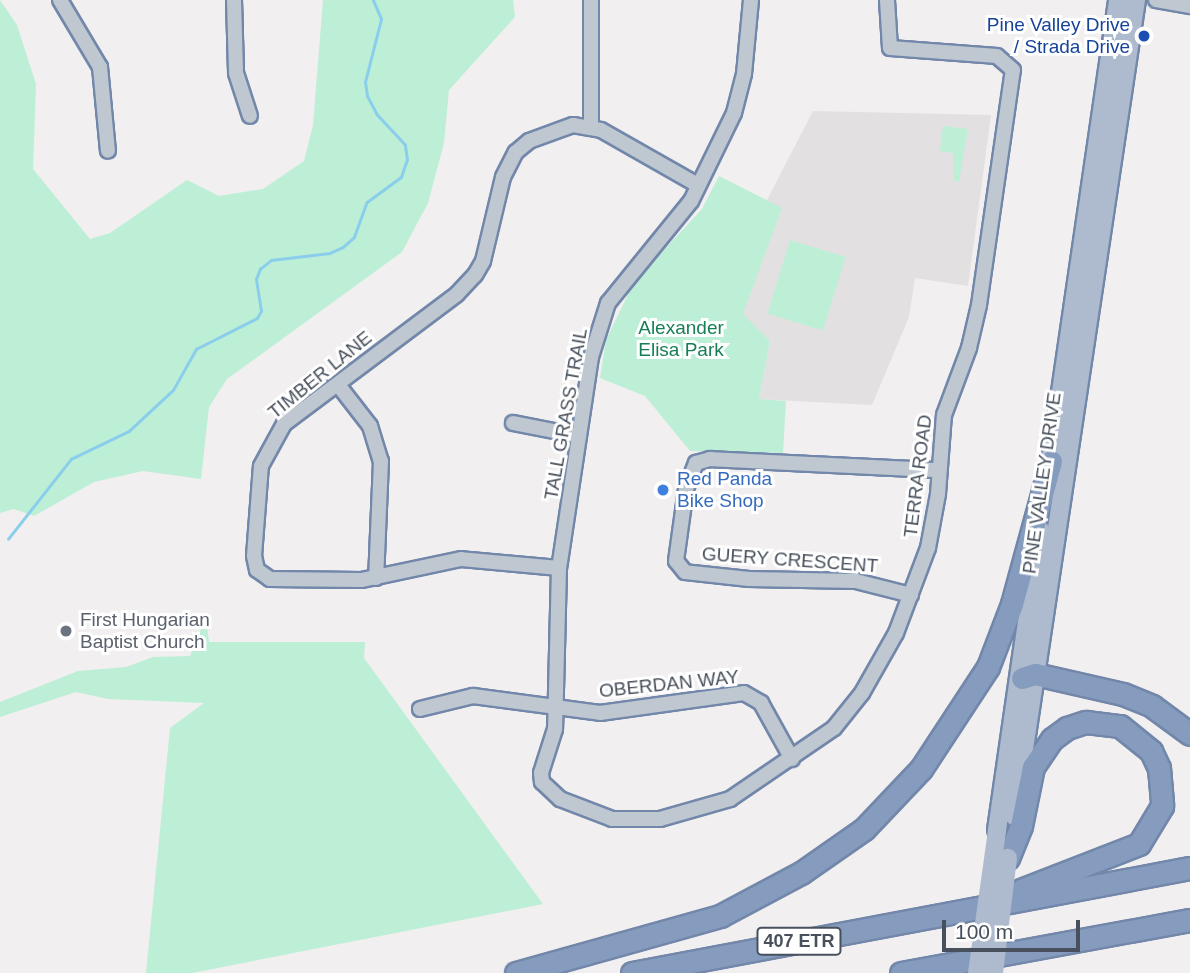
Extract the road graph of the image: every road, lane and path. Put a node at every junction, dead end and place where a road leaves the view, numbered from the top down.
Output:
1 (234, 0) edge
2 (591, 0) edge
3 (751, 0) edge
4 (887, 0) edge
5 (1118, 0) edge
6 (1136, 0) edge
7 (1156, 0) edge
8 (63, 1) edge
9 (1190, 6) edge
10 (250, 116) dead end
11 (591, 128) junction
12 (108, 151) dead end
13 (698, 185) junction
14 (339, 386) junction
15 (513, 423) dead end
16 (579, 436) junction
17 (1051, 461) junction
18 (937, 470) junction
19 (559, 568) junction
20 (376, 578) junction
21 (911, 595) junction
22 (1029, 676) junction
23 (556, 707) junction
24 (420, 709) dead end
25 (1190, 734) edge
26 (792, 759) junction
27 (1008, 832) junction
28 (1008, 858) joint
29 (1190, 869) edge
30 (967, 910) junction
31 (1190, 920) edge
32 (1071, 942) junction
33 (516, 973) edge
34 (632, 973) edge
35 (901, 973) edge
36 (969, 973) edge
37 (977, 973) edge
38 (994, 973) edge

1 - 10 street
2 - 11 street
3 - 13 street, TALL GRASS TRAIL
4 - 18 street, TERRA ROAD
5 - 17 main road, PINE VALLEY DRIVE
6 - 22 main road, PINE VALLEY DRIVE
7 - 9 street
8 - 12 street
11 - 13 street, TIMBER LANE
11 - 14 street, TIMBER LANE
13 - 16 street, TALL GRASS TRAIL
14 - 20 street
14 - 20 street, TIMBER LANE
15 - 16 street
16 - 19 street, TALL GRASS TRAIL
17 - 22 main road, PINE VALLEY DRIVE
17 - 33 highway
18 - 21 street, TERRA ROAD
18 - 21 street, GUERY CRESCENT
19 - 20 street, TIMBER LANE
19 - 23 street, TALL GRASS TRAIL
21 - 26 street, TERRA ROAD
22 - 25 highway
22 - 27 main road, PINE VALLEY DRIVE
23 - 24 street, OBERDAN WAY
23 - 26 street, OBERDAN WAY
23 - 26 street, TERRA ROAD
27 - 28 highway
27 - 30 highway
27 - 37 main road, PINE VALLEY DRIVE, bridge
28 - 38 main road, bridge
29 - 30 highway, 407 ETR
30 - 34 highway, 407 ETR
31 - 32 highway
32 - 35 highway
32 - 36 highway

